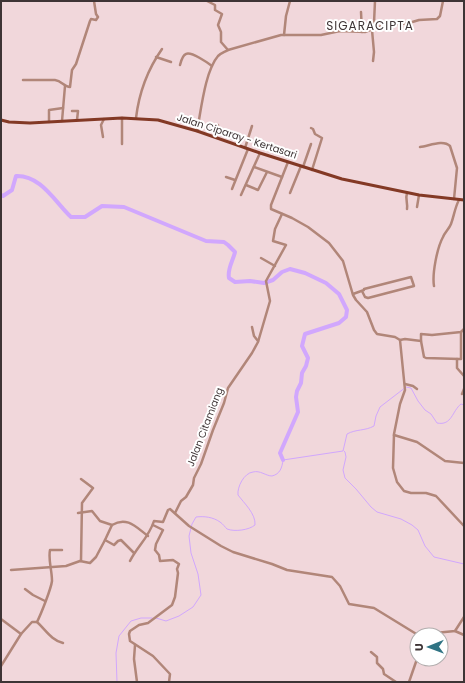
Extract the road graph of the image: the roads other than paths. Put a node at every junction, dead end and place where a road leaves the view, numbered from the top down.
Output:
1 (94, 1) edge
2 (207, 1) edge
3 (290, 1) edge
4 (375, 1) edge
5 (443, 1) edge
6 (361, 12) dead end
7 (374, 29) junction
8 (362, 32) junction
9 (284, 35) junction
10 (162, 49) dead end
11 (228, 50) junction
12 (156, 57) junction
13 (373, 61) dead end
14 (171, 62) dead end
15 (180, 65) dead end
16 (212, 66) junction
17 (23, 80) dead end
18 (65, 86) junction
19 (63, 108) junction
20 (72, 111) dead end
21 (122, 118) junction
22 (136, 118) junction
23 (104, 119) junction
24 (1, 120) edge
25 (77, 120) junction
26 (62, 121) junction
27 (49, 122) junction
28 (218, 124) dead end
29 (252, 126) dead end
30 (311, 128) dead end
31 (197, 131) junction
32 (103, 137) dead end
33 (216, 138) junction
34 (122, 144) dead end
35 (311, 144) dead end
36 (420, 147) dead end
37 (247, 148) junction
38 (260, 153) junction
39 (288, 162) junction
40 (302, 166) junction
41 (254, 167) junction
42 (312, 170) junction
43 (267, 172) junction
44 (226, 177) dead end
45 (282, 177) junction
46 (235, 180) junction
47 (246, 185) junction
48 (232, 189) dead end
49 (290, 193) dead end
50 (407, 193) junction
51 (241, 195) dead end
52 (419, 195) junction
53 (454, 199) junction
54 (458, 200) junction
55 (464, 200) edge
56 (417, 207) dead end
57 (407, 209) dead end
58 (282, 214) junction
59 (261, 258) dead end
60 (275, 266) junction
61 (434, 286) dead end
62 (362, 291) junction
63 (353, 294) junction
64 (252, 327) dead end
65 (464, 329) edge
66 (461, 332) junction
67 (400, 340) junction
68 (258, 341) junction
69 (421, 341) junction
70 (462, 353) edge
71 (458, 359) junction
72 (464, 376) edge
73 (405, 385) junction
74 (416, 389) dead end
75 (464, 389) edge
76 (462, 394) dead end
77 (394, 434) junction
78 (464, 463) edge
79 (81, 478) dead end
80 (80, 513) junction
81 (175, 513) junction
82 (112, 525) junction
83 (153, 525) junction
84 (464, 526) edge
85 (148, 536) junction
86 (105, 540) junction
87 (62, 550) dead end
88 (134, 553) junction
89 (80, 561) junction
90 (130, 561) dead end
91 (50, 566) junction
92 (11, 570) dead end
93 (26, 589) dead end
94 (45, 601) junction
95 (464, 617) edge
96 (2, 621) edge
97 (37, 622) junction
98 (409, 629) edge
99 (455, 631) junction
100 (449, 632) edge
101 (21, 634) junction
102 (464, 635) edge
103 (63, 643) dead end
104 (135, 644) junction
105 (371, 652) dead end
106 (1, 666) edge
107 (414, 667) edge
108 (137, 682) edge
109 (169, 682) edge
110 (396, 682) edge
111 (409, 682) edge

1 - 18 street
2 - 11 street
3 - 9 street
4 - 7 street
5 - 7 street
6 - 8 street
7 - 8 street
7 - 13 street
8 - 9 street
9 - 11 street
10 - 12 street
11 - 16 street
12 - 14 street
12 - 22 street
15 - 16 street
16 - 31 street
17 - 18 street
18 - 19 street
19 - 26 street
19 - 27 street
20 - 25 street
21 - 22 main road, Jalan Ciparay - Kertasari
21 - 23 main road, Jalan Ciparay - Kertasari
21 - 34 street
22 - 31 main road, Jalan Ciparay - Kertasari
23 - 25 main road, Jalan Ciparay - Kertasari
23 - 32 street
24 - 27 main road, Jalan Ciparay - Kertasari
25 - 26 main road, Jalan Ciparay - Kertasari
26 - 27 main road, Jalan Ciparay - Kertasari
28 - 33 street
29 - 37 street
30 - 42 street
31 - 33 main road, Jalan Ciparay - Kertasari
33 - 37 main road, Jalan Ciparay - Kertasari
35 - 40 street
36 - 53 street
37 - 38 main road, Jalan Ciparay - Kertasari
37 - 46 street
38 - 39 main road, Jalan Ciparay - Kertasari
38 - 41 street
39 - 40 main road, Jalan Ciparay - Kertasari
39 - 45 street
40 - 42 main road, Jalan Ciparay - Kertasari
40 - 49 street
41 - 43 street
41 - 47 street
42 - 50 main road, Jalan Ciparay - Kertasari
43 - 45 street
43 - 47 street
44 - 46 street
45 - 58 street
46 - 48 street
47 - 51 street
50 - 52 main road, Jalan Ciparay - Kertasari
50 - 57 street
52 - 53 main road, Jalan Ciparay - Kertasari
52 - 56 street
53 - 54 main road, Jalan Ciparay - Kertasari
54 - 55 main road, Jalan Ciparay - Kertasari
54 - 61 street
58 - 60 street
58 - 63 street
59 - 60 street
60 - 68 street, Jalan Citamiang
62 - 62 street
62 - 63 street
63 - 67 street
64 - 68 street
65 - 66 street
66 - 69 street
66 - 70 street
67 - 69 street
67 - 73 street
68 - 81 street, Jalan Citamiang
69 - 71 street
70 - 71 street
71 - 72 street
73 - 74 street
73 - 77 street
75 - 76 street
77 - 78 street
77 - 84 street
79 - 80 street
80 - 82 street
80 - 89 street
81 - 83 street
81 - 98 street
82 - 85 street
82 - 86 street
83 - 85 street
83 - 104 street
85 - 88 street
86 - 88 street
86 - 89 street
87 - 91 street
88 - 90 street
89 - 91 street
91 - 92 street
91 - 94 street
93 - 94 street
94 - 97 street
95 - 99 street
96 - 101 street
97 - 101 street
97 - 103 street
99 - 100 street
99 - 102 street
101 - 106 street
104 - 108 street
104 - 109 street
105 - 110 street
107 - 111 street

